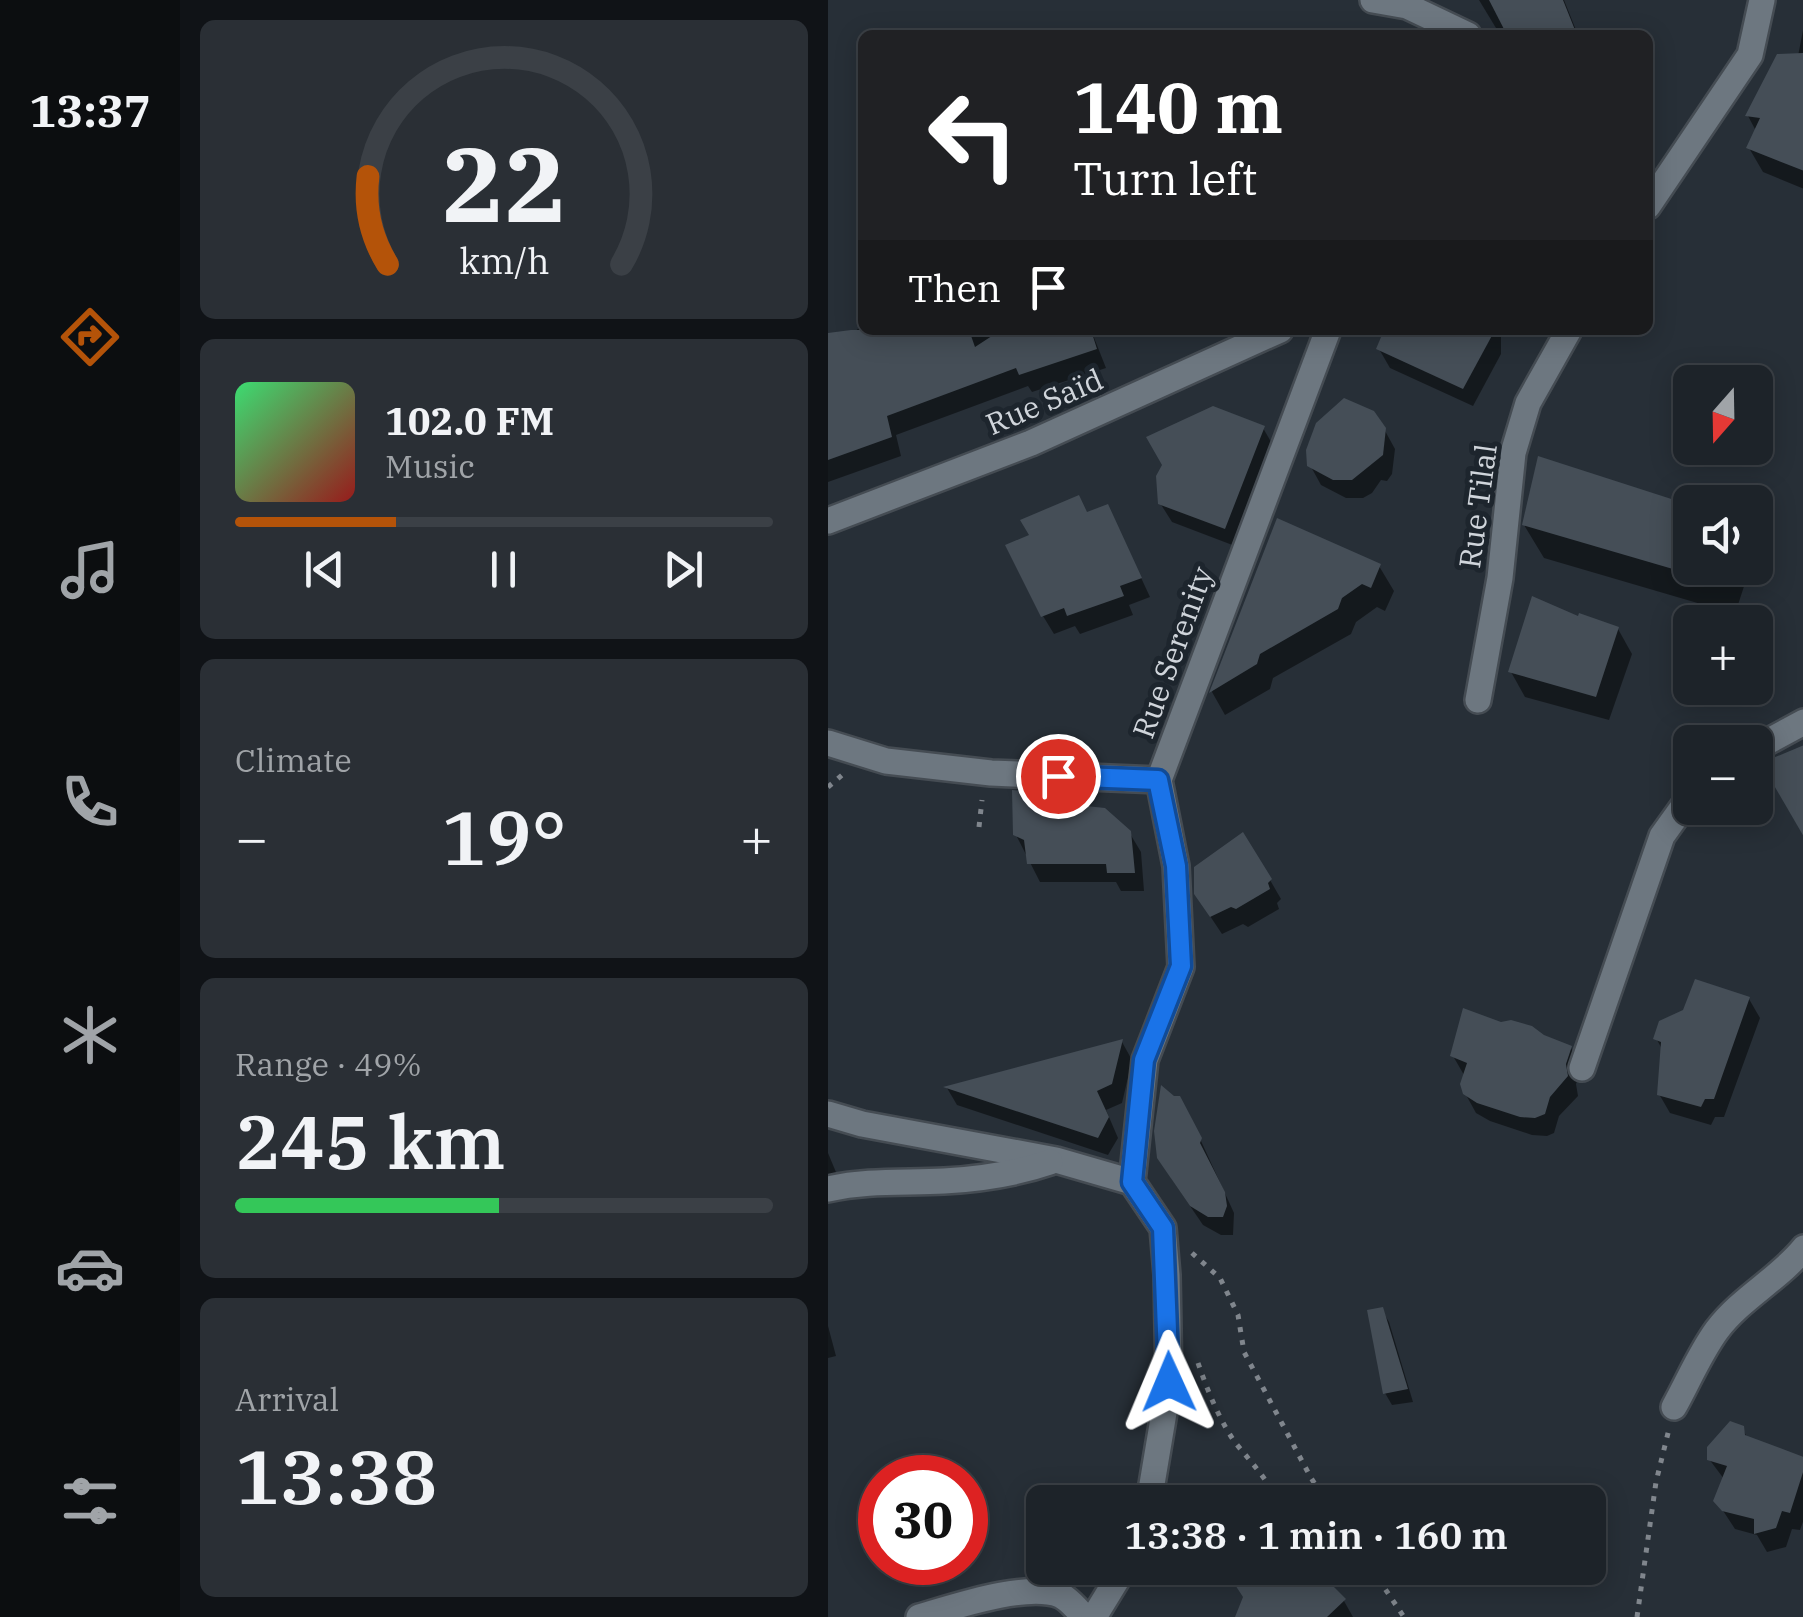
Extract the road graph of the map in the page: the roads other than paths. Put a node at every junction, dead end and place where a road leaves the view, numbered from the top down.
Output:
1 (1373, 0) edge
2 (1762, 0) edge
3 (1457, 30) edge
4 (1653, 199) edge
5 (1269, 335) edge
6 (1326, 335) edge
7 (1566, 335) edge
8 (828, 521) edge
9 (1478, 700) dead end
10 (1804, 722) edge
11 (1773, 739) edge
12 (828, 743) edge
13 (1158, 780) junction
14 (1673, 820) edge
15 (1582, 1068) dead end
16 (828, 1114) edge
17 (1056, 1160) junction
18 (1132, 1182) junction
19 (828, 1189) edge
20 (1804, 1248) edge
21 (1674, 1407) road end
22 (1153, 1485) edge
23 (1114, 1585) edge
24 (919, 1617) edge
25 (1084, 1617) edge
26 (1094, 1617) edge

1 - 3 street
2 - 4 street
5 - 8 street, Rue Saïd
6 - 13 street, Rue Serenity
7 - 9 street, Rue Tilal
10 - 11 street
12 - 13 street
13 - 18 street, Rue Serenity
14 - 15 street
16 - 17 street
17 - 18 street
17 - 19 street
18 - 22 street
20 - 21 street
23 - 26 street
24 - 25 street

